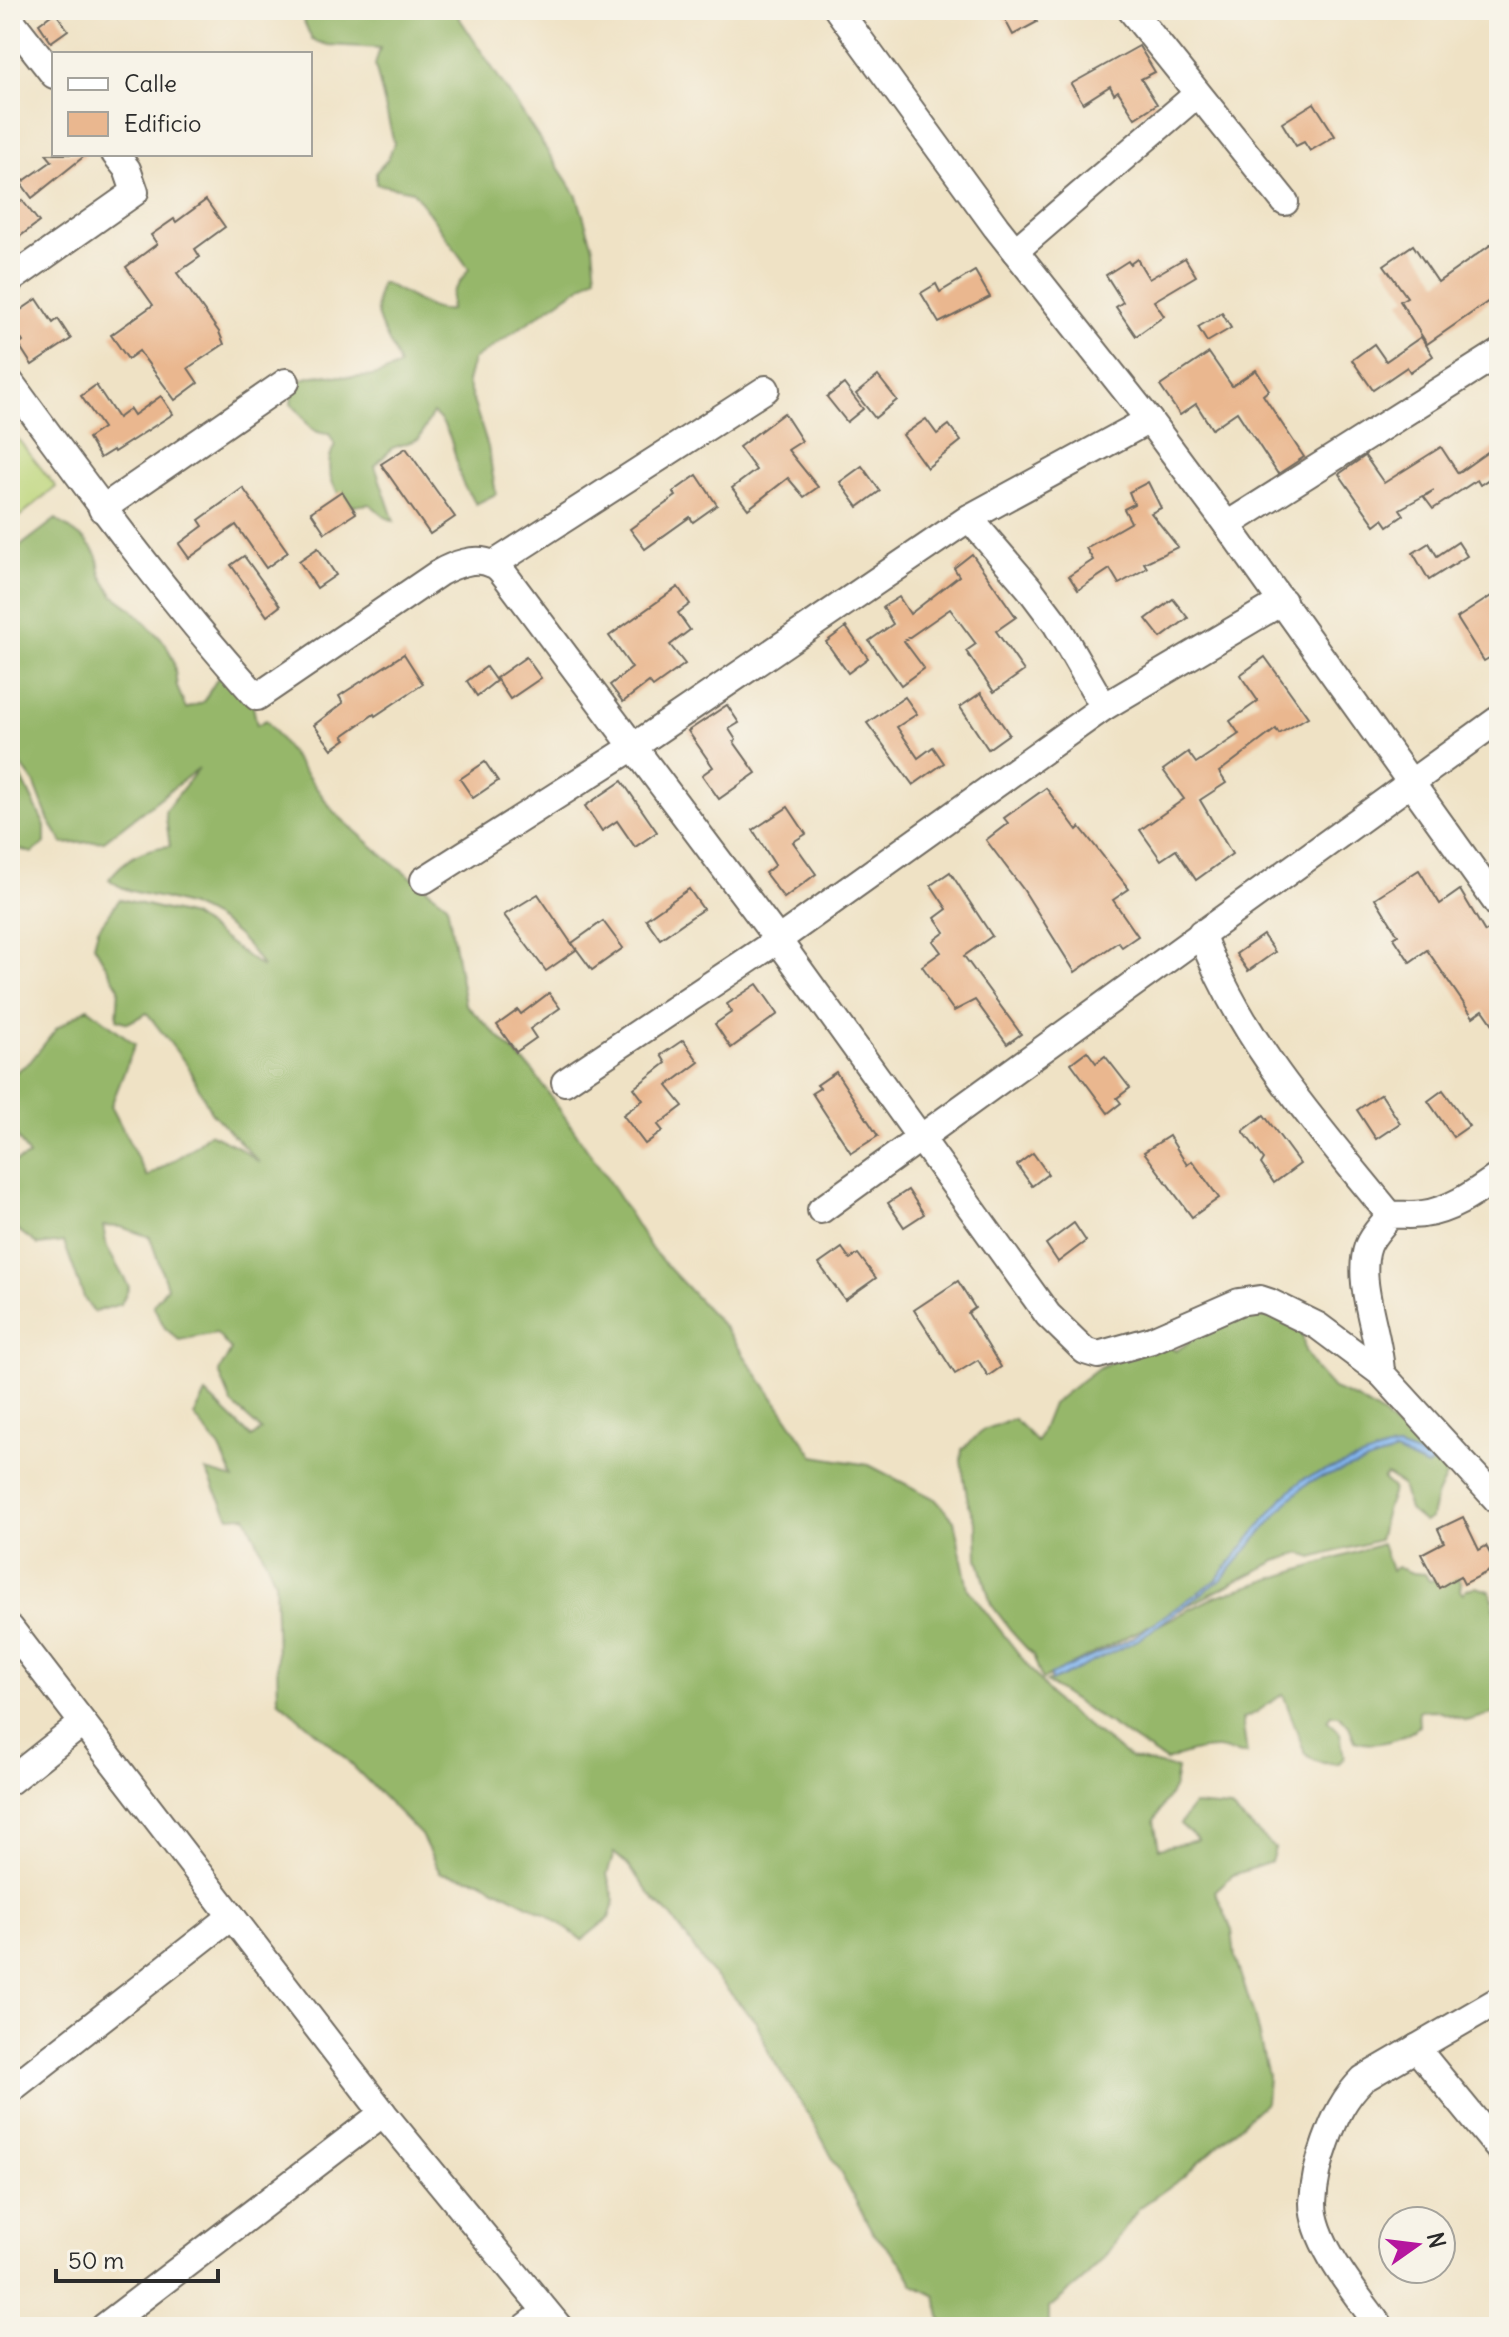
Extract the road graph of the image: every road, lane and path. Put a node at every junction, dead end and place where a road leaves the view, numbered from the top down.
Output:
1 (838, 10) edge
2 (1131, 10) edge
3 (10, 19) edge
4 (52, 72) edge
5 (1196, 95) junction
6 (117, 156) edge
7 (1285, 202) dead end
8 (1015, 251) junction
9 (10, 280) edge
10 (1499, 353) edge
11 (10, 382) edge
12 (286, 382) dead end
13 (766, 389) dead end
14 (1149, 420) junction
15 (102, 509) junction
16 (969, 518) junction
17 (1227, 525) junction
18 (494, 564) junction
19 (1283, 601) junction
20 (1104, 707) junction
21 (1499, 719) edge
22 (633, 747) junction
23 (1411, 782) junction
24 (424, 880) dead end
25 (1499, 906) edge
26 (1201, 933) junction
27 (778, 940) junction
28 (565, 1082) dead end
29 (919, 1139) junction
30 (1499, 1176) edge
31 (821, 1210) dead end
32 (1390, 1215) junction
33 (1381, 1373) junction
34 (1499, 1502) edge
35 (10, 1628) edge
36 (83, 1723) junction
37 (10, 1781) edge
38 (232, 1916) junction
39 (1499, 2000) edge
40 (1416, 2048) junction
41 (10, 2090) edge
42 (383, 2113) junction
43 (1499, 2149) edge
44 (543, 2322) edge
45 (104, 2327) edge
46 (1380, 2327) edge

1 - 8 street
2 - 5 street
3 - 4 street
5 - 7 street
5 - 8 street
6 - 9 street
8 - 14 street
10 - 17 street
11 - 15 street
12 - 15 street
13 - 18 street
14 - 16 street
14 - 17 street
15 - 18 street
16 - 20 street
16 - 22 street
17 - 19 street
18 - 22 street
19 - 20 street
19 - 23 street
20 - 27 street
21 - 23 street
22 - 24 street
22 - 27 street
23 - 25 street
23 - 26 street
26 - 29 street
26 - 32 street
27 - 28 street
27 - 29 street
29 - 31 street
29 - 33 street
30 - 32 street
32 - 33 street
33 - 34 street
35 - 36 street
36 - 37 street
36 - 38 street
38 - 41 street
38 - 42 street
39 - 40 street
40 - 43 street
40 - 46 street
42 - 44 street
42 - 45 street

